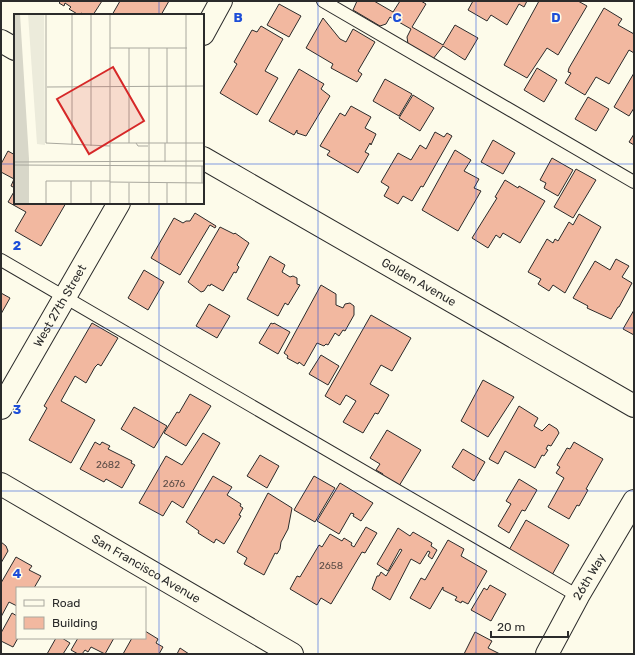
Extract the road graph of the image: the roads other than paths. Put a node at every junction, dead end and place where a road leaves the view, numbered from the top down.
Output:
1 (221, 1) edge
2 (323, 1) edge
3 (204, 32) edge
4 (1, 41) edge
5 (14, 48) edge
6 (204, 159) edge
7 (634, 182) edge
8 (118, 204) edge
9 (1, 260) edge
10 (66, 297) junction
11 (634, 406) edge
12 (1, 408) edge
13 (1, 484) edge
14 (634, 501) edge
15 (578, 596) junction
16 (292, 654) edge
17 (548, 654) edge

1 - 3 street
2 - 7 lane
4 - 5 street
6 - 11 street, Golden Avenue
8 - 10 street, West 27th Street
9 - 10 lane
10 - 12 street, West 27th Street
10 - 15 lane
13 - 16 street, San Francisco Avenue
14 - 15 street, 26th Way
15 - 17 street, 26th Way

